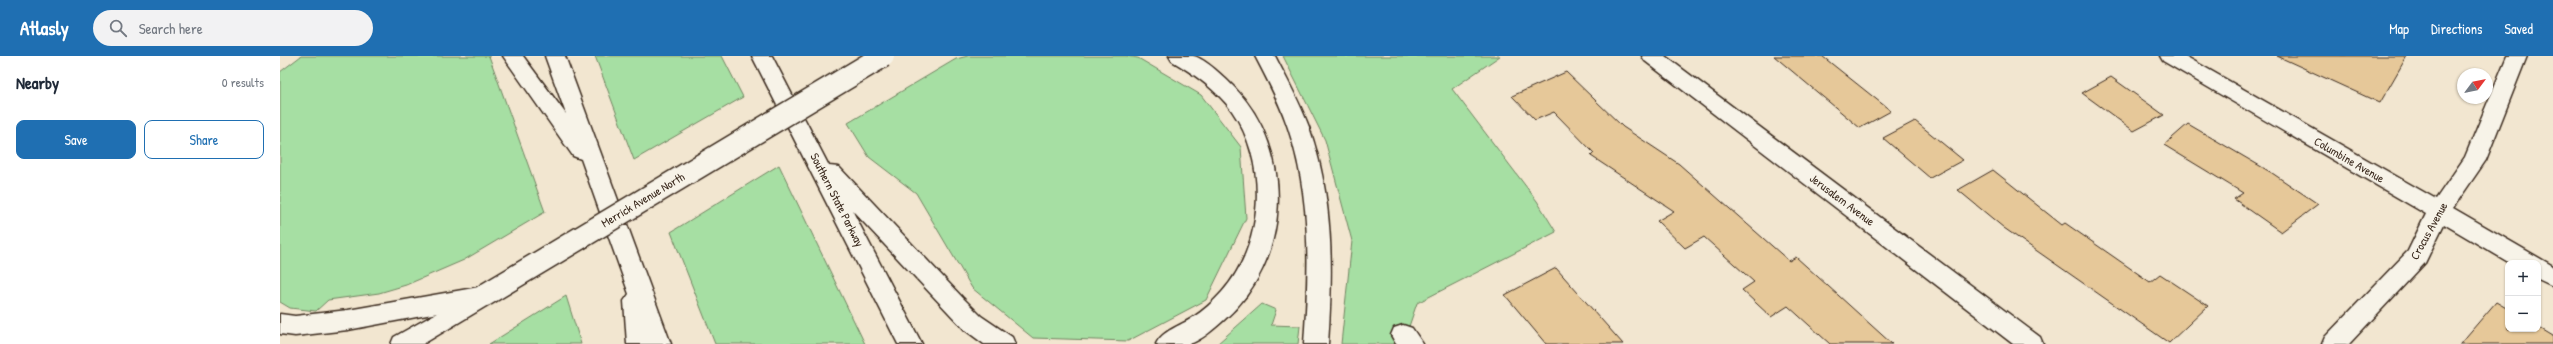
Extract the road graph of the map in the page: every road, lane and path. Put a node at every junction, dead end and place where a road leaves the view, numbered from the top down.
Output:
1 (513, 56) edge
2 (555, 56) edge
3 (883, 56) edge
4 (1179, 56) edge
5 (1265, 56) edge
6 (1652, 56) edge
7 (2170, 56) edge
8 (2517, 56) edge
9 (764, 58) edge
10 (814, 156) junction
11 (595, 170) junction
12 (2439, 211) junction
13 (2524, 260) edge
14 (2541, 270) edge
15 (635, 276) junction
16 (2553, 277) edge
17 (485, 295) junction
18 (280, 324) edge
19 (403, 344) edge
20 (639, 344) edge
21 (659, 344) edge
22 (910, 344) edge
23 (1003, 344) edge
24 (1168, 344) edge
25 (1316, 344) edge
26 (2031, 344) edge
27 (2334, 344) edge

1 - 11 main road
2 - 11 main road
3 - 17 main road, Merrick Avenue North, bridge
4 - 24 main road
5 - 25 main road
6 - 26 main road, Jerusalem Avenue
7 - 12 main road, Columbine Avenue
8 - 12 main road, Crocus Avenue
9 - 10 main road, Southern State Parkway
10 - 22 main road, Southern State Parkway
10 - 23 main road
11 - 15 main road
12 - 13 main road, Columbine Avenue
12 - 27 main road, Crocus Avenue
14 - 16 main road
15 - 20 main road
15 - 21 main road
17 - 18 main road
17 - 19 main road, Merrick Avenue North

